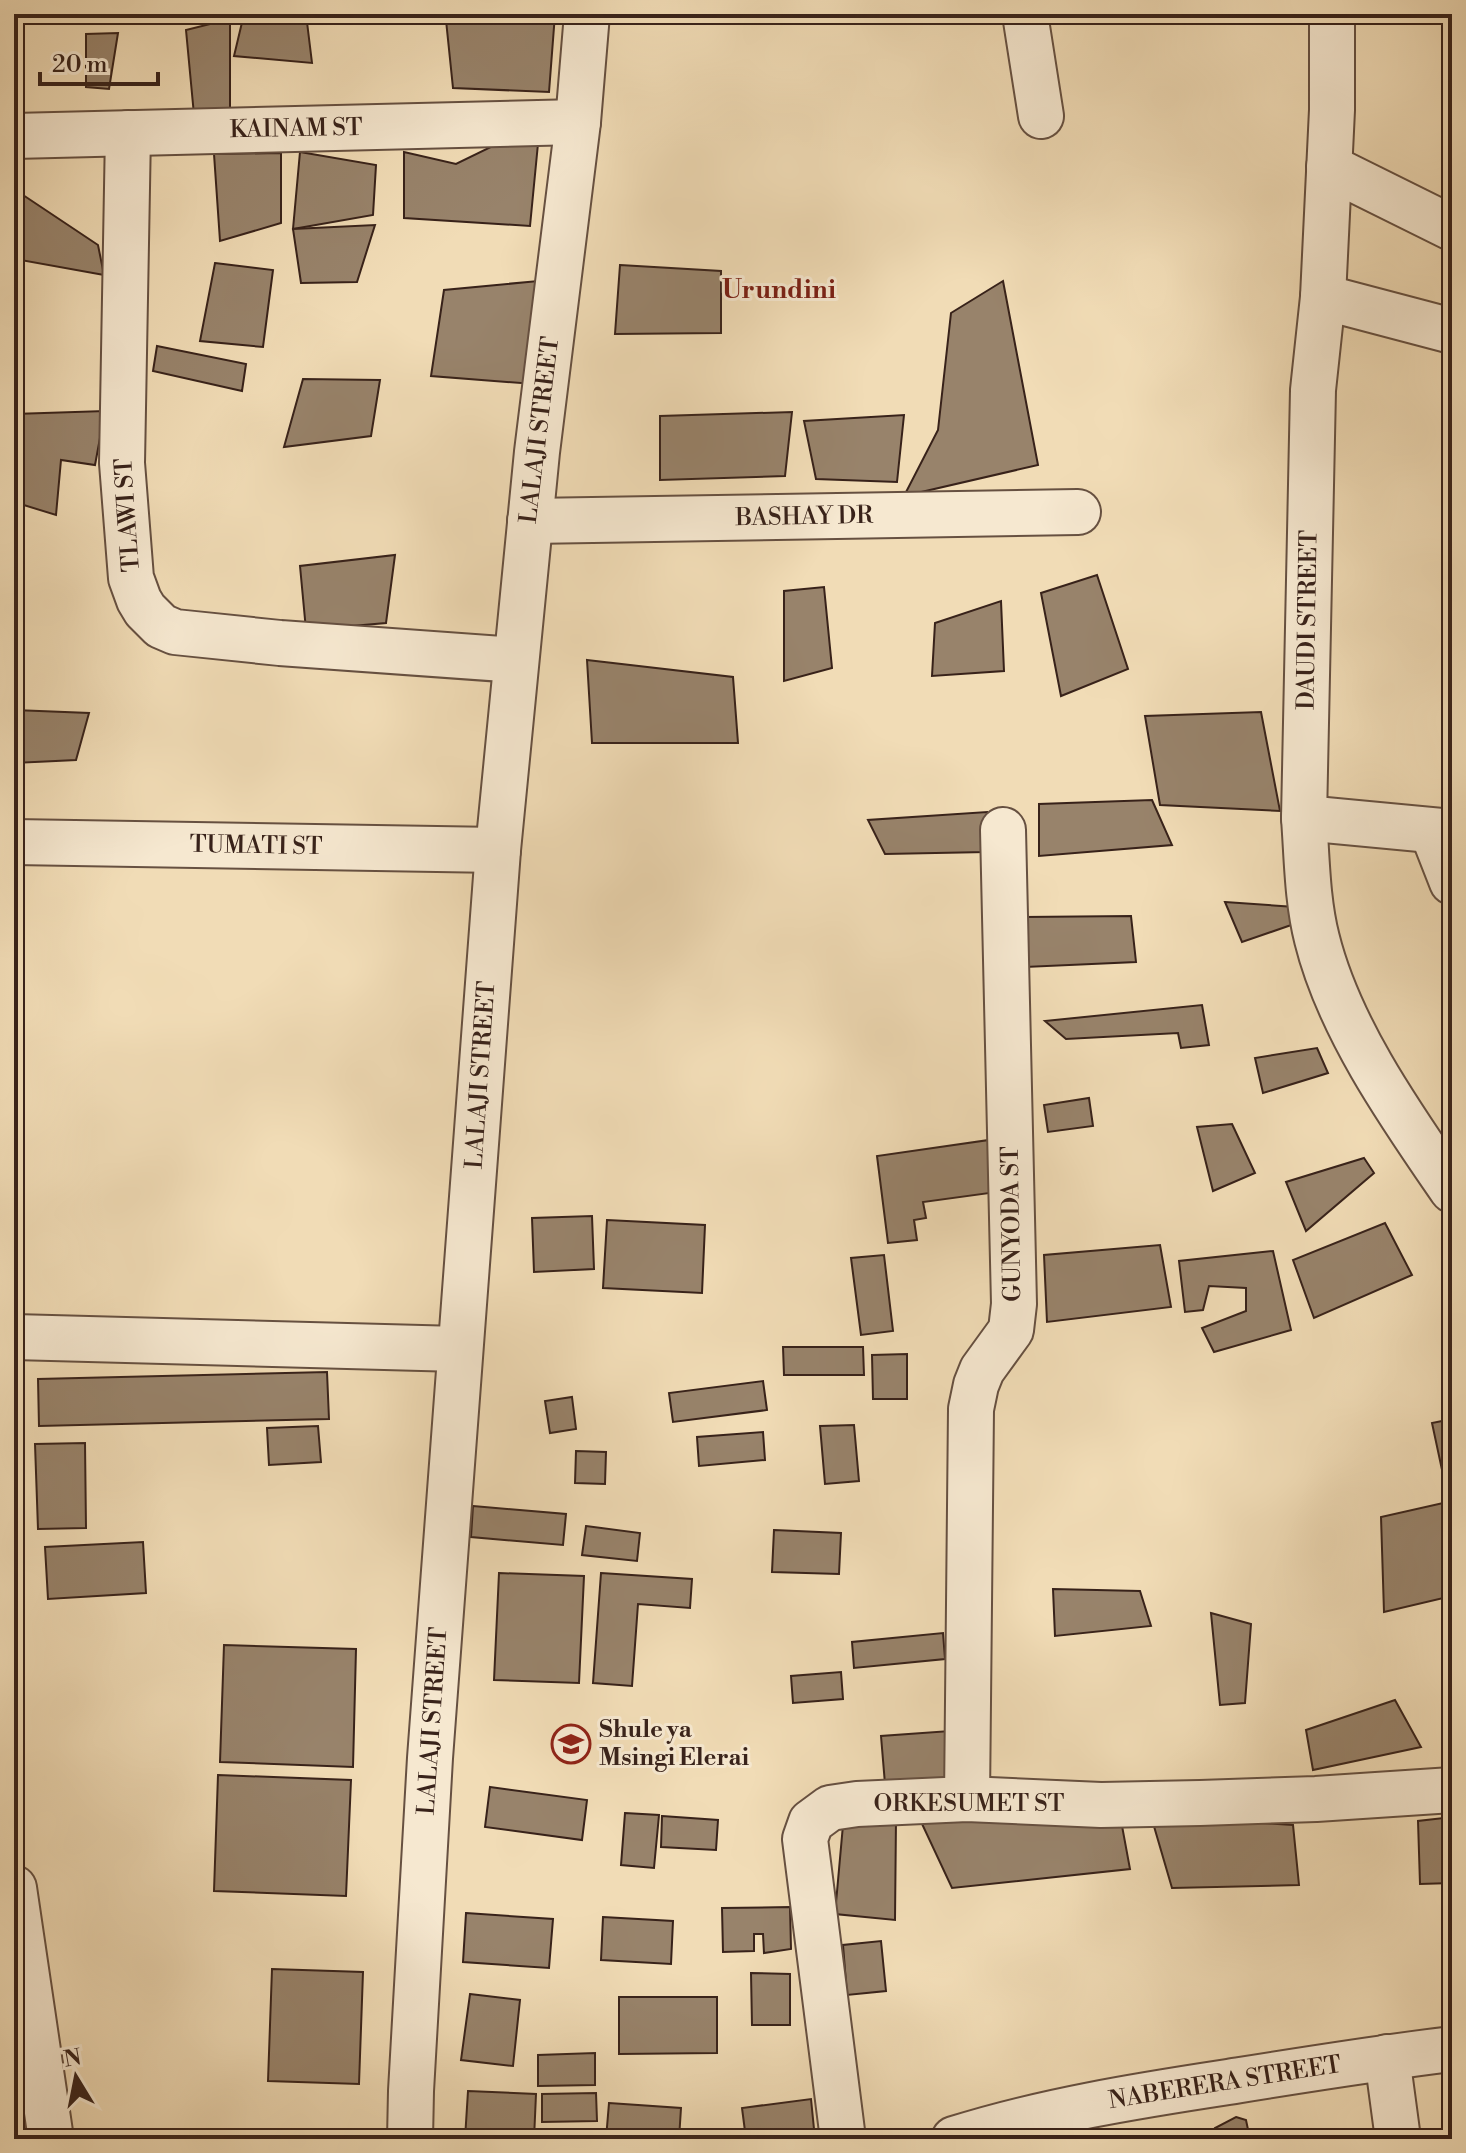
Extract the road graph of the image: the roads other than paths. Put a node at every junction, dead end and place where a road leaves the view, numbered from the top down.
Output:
1 (587, 14) edge
2 (1025, 14) edge
3 (1332, 14) edge
4 (1041, 116) dead end
5 (578, 122) junction
6 (128, 133) junction
7 (14, 136) edge
8 (1329, 167) junction
9 (1452, 228) edge
10 (1323, 297) junction
11 (1452, 331) edge
12 (1078, 512) dead end
13 (530, 521) junction
14 (516, 660) junction
15 (1304, 818) junction
16 (1003, 830) dead end
17 (1442, 832) edge
18 (14, 842) edge
19 (498, 850) junction
20 (1452, 882) edge
21 (1452, 1190) edge
22 (14, 1337) edge
23 (459, 1349) junction
24 (1452, 1790) edge
25 (967, 1799) junction
26 (14, 1888) edge
27 (1452, 2049) edge
28 (1387, 2057) junction
29 (1005, 2131) edge
30 (51, 2139) edge
31 (410, 2139) edge
32 (843, 2139) edge
33 (954, 2139) edge
34 (1398, 2139) edge

1 - 5 street, LALAJI STREET
2 - 4 street
3 - 8 street, DAUDI STREET
5 - 6 street, KAINAM ST
5 - 13 street, LALAJI STREET
6 - 7 street, KAINAM ST
6 - 14 street, TLAWI ST
8 - 9 street
8 - 10 street, DAUDI STREET
10 - 11 street
10 - 15 street, DAUDI STREET
12 - 13 street, BASHAY DR
13 - 14 street, LALAJI STREET
14 - 19 street, LALAJI STREET
15 - 17 street
15 - 21 street, DAUDI STREET
16 - 25 street, GUNYODA ST
17 - 20 street
18 - 19 street, TUMATI ST
19 - 23 street, LALAJI STREET
22 - 23 street
23 - 31 street, LALAJI STREET
24 - 25 street, ORKESUMET ST
25 - 32 street, ORKESUMET ST
26 - 30 street
27 - 28 street, NABERERA STREET
28 - 29 street, NABERERA STREET
28 - 34 street
29 - 33 street, NABERERA STREET

